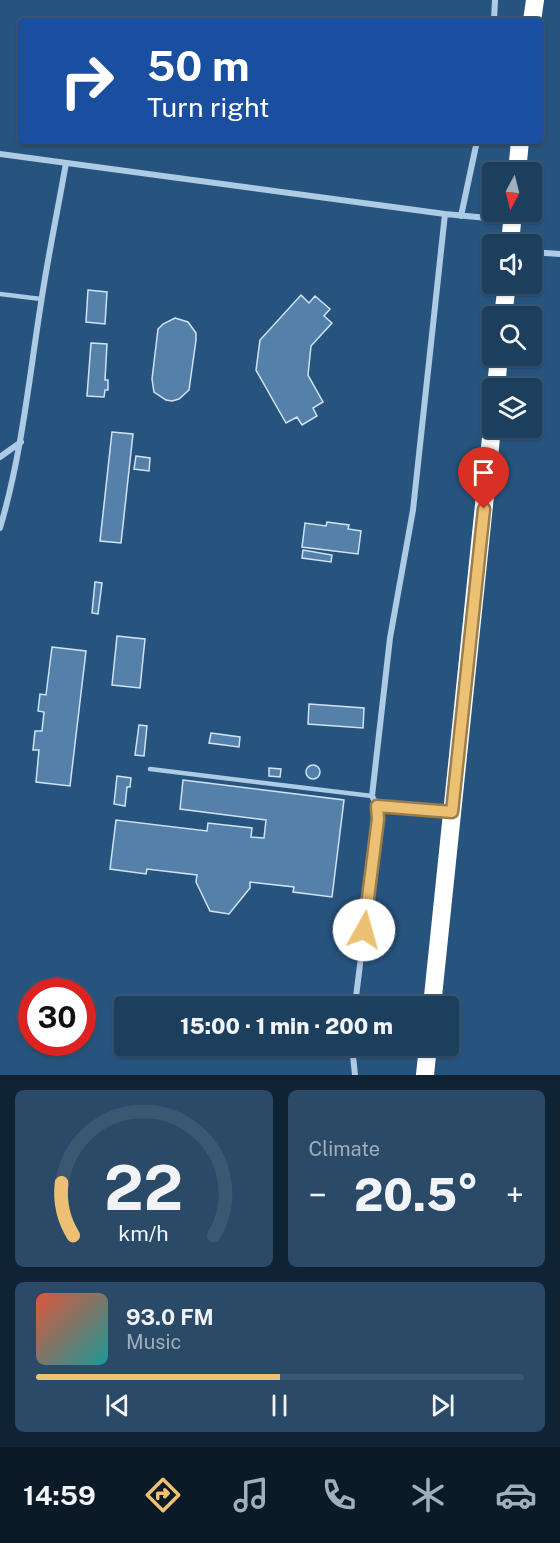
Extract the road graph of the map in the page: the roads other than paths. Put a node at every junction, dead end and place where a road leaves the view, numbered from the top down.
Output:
1 (495, 0) edge
2 (535, 0) edge
3 (494, 18) edge
4 (532, 18) edge
5 (476, 144) edge
6 (520, 144) edge
7 (0, 154) edge
8 (66, 162) junction
9 (518, 162) edge
10 (445, 214) junction
11 (461, 216) junction
12 (482, 216) edge
13 (542, 253) edge
14 (560, 254) edge
15 (0, 294) edge
16 (41, 300) junction
17 (491, 438) edge
18 (21, 442) junction
19 (0, 457) edge
20 (0, 528) edge
21 (150, 769) dead end
22 (372, 796) junction
23 (377, 806) junction
24 (452, 812) junction
25 (356, 996) edge
26 (433, 996) edge
27 (353, 1056) edge
28 (427, 1056) edge
29 (355, 1075) edge
30 (425, 1075) edge

1 - 3 street
2 - 4 highway
5 - 11 street
6 - 9 highway
7 - 8 street
8 - 10 street
8 - 16 street
10 - 11 street
10 - 22 street
11 - 12 street
13 - 14 street
15 - 16 lane
16 - 18 street
17 - 24 highway
18 - 19 street
18 - 20 street
21 - 22 lane
22 - 23 street
23 - 24 street
23 - 25 street
24 - 26 highway
27 - 29 street
28 - 30 highway

